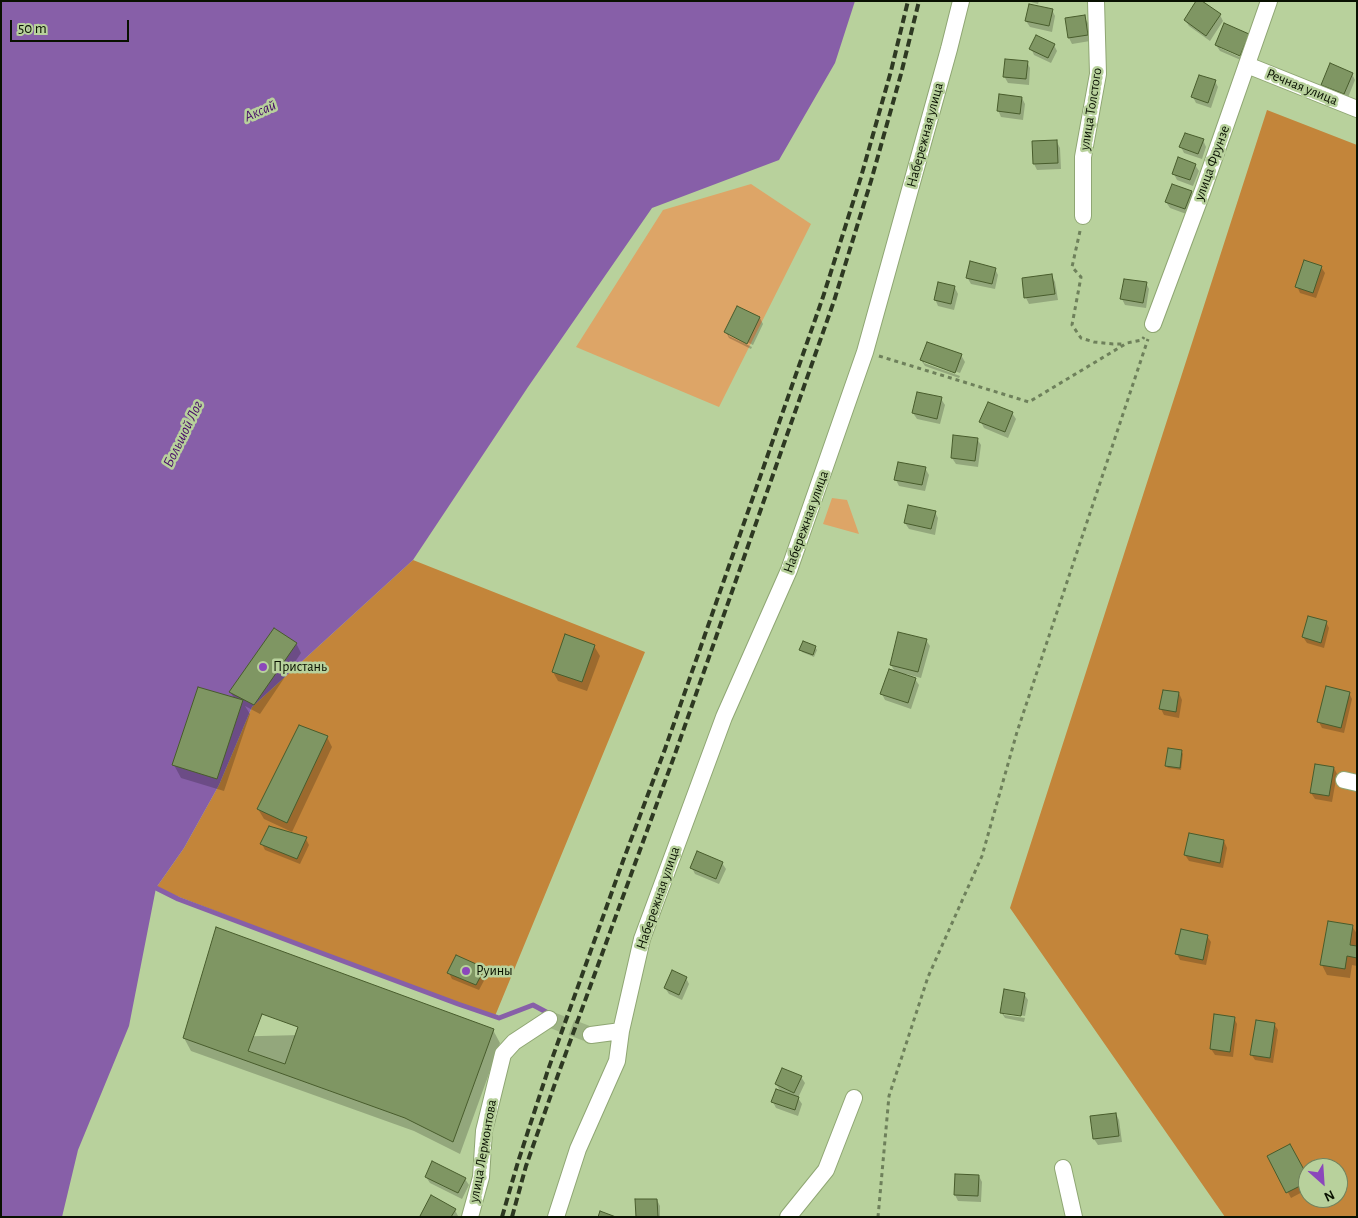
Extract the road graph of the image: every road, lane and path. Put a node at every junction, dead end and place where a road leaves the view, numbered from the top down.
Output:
1 (961, 1) edge
2 (1096, 1) edge
3 (1269, 1) edge
4 (1247, 65) junction
5 (1357, 109) edge
6 (1083, 216) joint
7 (1153, 324) junction
8 (1127, 343) junction
9 (865, 352) junction
10 (550, 1019) dead end
11 (621, 1031) junction
12 (591, 1035) tunnel mouth
13 (854, 1098) dead end
14 (1063, 1168) dead end
15 (470, 1217) edge
16 (556, 1217) edge
17 (788, 1217) edge
18 (878, 1217) edge
19 (1074, 1217) edge

1 - 9 street, Набережная улица
2 - 6 street, улица Толстого
3 - 4 street, улица Фрунзе
4 - 5 street, Речная улица
4 - 7 street, улица Фрунзе
6 - 8 path
7 - 8 path
7 - 18 path
8 - 9 path
9 - 11 street, Набережная улица
10 - 15 street, улица Лермонтова
11 - 12 street
11 - 16 street
13 - 17 street
14 - 19 street

